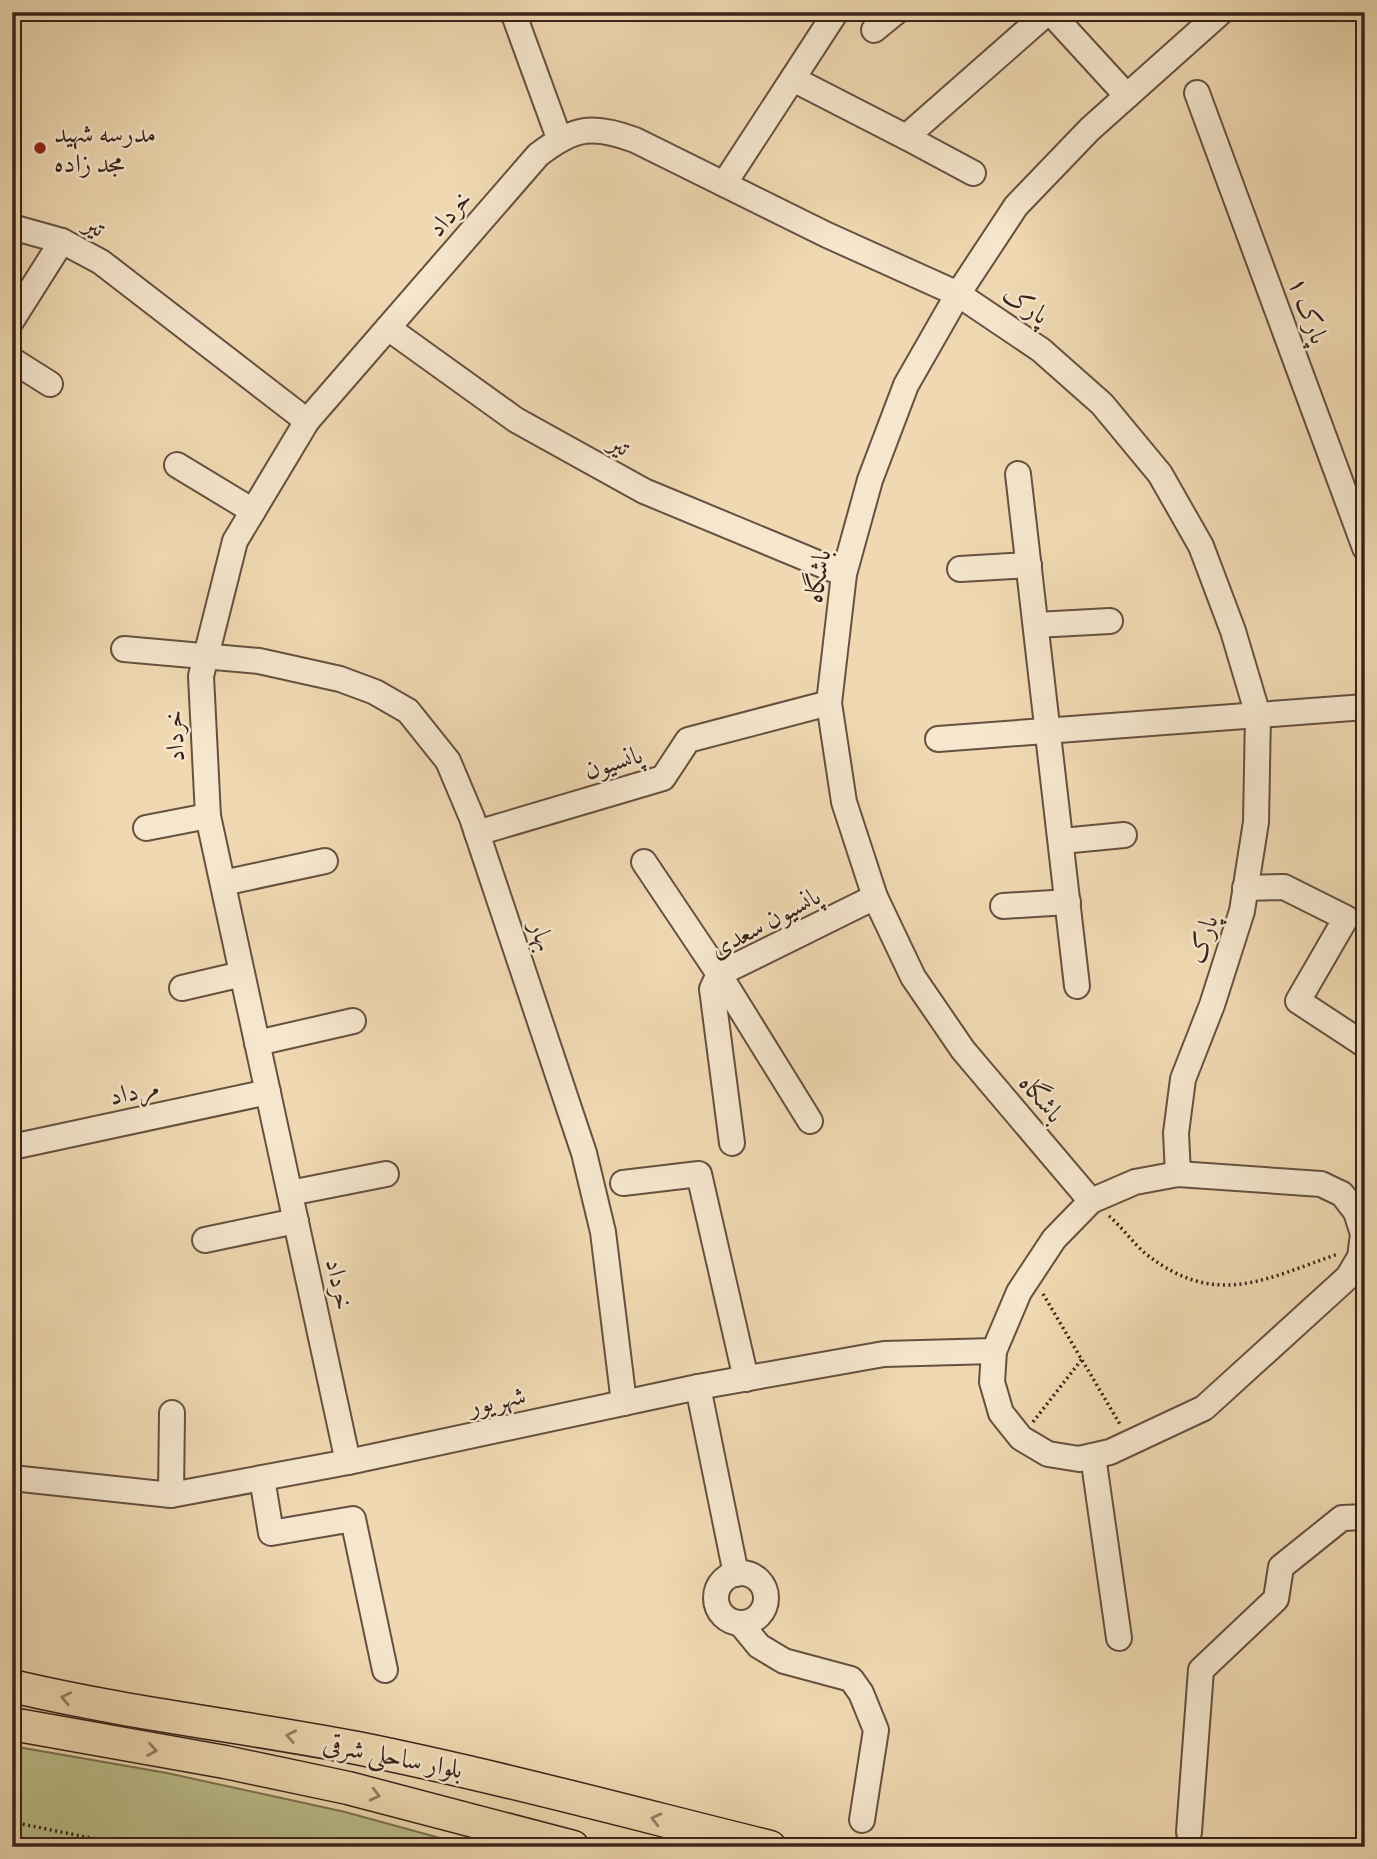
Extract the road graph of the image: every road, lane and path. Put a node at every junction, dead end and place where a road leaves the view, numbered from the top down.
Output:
1 (513, 12) edge
2 (836, 12) edge
3 (896, 12) edge
4 (1049, 12) edge
5 (1221, 12) edge
6 (874, 30) dead end
7 (793, 79) junction
8 (1197, 93) dead end
9 (1127, 96) junction
10 (584, 130) joint
11 (906, 137) junction
12 (559, 138) junction
13 (974, 173) dead end
14 (724, 184) junction
15 (12, 227) edge
16 (62, 241) junction
17 (958, 294) junction
18 (12, 320) edge
19 (388, 328) junction
20 (12, 360) edge
21 (50, 384) dead end
22 (307, 421) junction
23 (177, 465) dead end
24 (1018, 474) dead end
25 (253, 511) junction
26 (1365, 548) edge
27 (1029, 565) junction
28 (960, 569) dead end
29 (844, 574) junction
30 (1110, 621) dead end
31 (1037, 625) junction
32 (124, 649) dead end
33 (206, 657) junction
34 (829, 702) junction
35 (1365, 707) edge
36 (1258, 715) junction
37 (1049, 732) junction
38 (938, 740) dead end
39 (208, 816) junction
40 (146, 828) dead end
41 (477, 833) junction
42 (1124, 835) dead end
43 (1062, 841) junction
44 (325, 860) dead end
45 (644, 862) dead end
46 (223, 883) junction
47 (1245, 888) junction
48 (875, 897) junction
49 (1068, 902) junction
50 (1003, 906) dead end
51 (1356, 911) edge
52 (242, 974) junction
53 (719, 974) junction
54 (1077, 986) dead end
55 (182, 989) dead end
56 (353, 1021) dead end
57 (257, 1043) junction
58 (1365, 1045) edge
59 (268, 1092) junction
60 (810, 1121) dead end
61 (732, 1143) dead end
62 (12, 1147) edge
63 (386, 1174) dead end
64 (1178, 1174) junction
65 (623, 1183) dead end
66 (1321, 1184) junction
67 (1365, 1189) edge
68 (290, 1193) junction
69 (1091, 1201) junction
70 (296, 1222) junction
71 (205, 1240) dead end
72 (1358, 1263) edge
73 (1031, 1273) junction
74 (994, 1351) junction
75 (1082, 1359) junction
76 (746, 1379) junction
77 (698, 1387) junction
78 (624, 1403) junction
79 (172, 1413) dead end
80 (1021, 1438) junction
81 (1132, 1442) junction
82 (1093, 1456) junction
83 (348, 1462) junction
84 (12, 1478) edge
85 (262, 1478) junction
86 (171, 1495) junction
87 (1365, 1517) edge
88 (736, 1574) junction
89 (740, 1623) junction
90 (1119, 1638) dead end
91 (385, 1670) dead end
92 (12, 1686) edge
93 (12, 1724) edge
94 (862, 1820) dead end
95 (12, 1822) edge
96 (1189, 1832) dead end
97 (135, 1847) edge
98 (407, 1847) edge
99 (449, 1847) edge
100 (573, 1847) edge
101 (770, 1847) edge

1 - 12 street
2 - 7 street
3 - 6 street
4 - 9 street
4 - 11 street
5 - 9 street, باشگاه
7 - 11 street
7 - 14 street
8 - 26 street, پارک ۱
9 - 17 street, باشگاه
10 - 12 street, خرداد
10 - 14 street, پارک
11 - 13 street
12 - 19 street, خرداد
14 - 17 street, پارک
15 - 16 street, تیر
16 - 18 street
16 - 22 street, تیر
17 - 29 street, باشگاه
17 - 36 street, پارک
19 - 22 street, خرداد
19 - 29 street, تیر
20 - 21 street
22 - 25 street, خرداد
23 - 25 street
24 - 27 street
25 - 33 street, خرداد
27 - 28 street
27 - 31 street
29 - 34 street, باشگاه
30 - 31 street
31 - 37 street
32 - 33 street, بهار
33 - 39 street, خرداد
33 - 41 street, بهار
34 - 41 street, پانسیون
34 - 48 street, باشگاه
35 - 36 street
36 - 37 street
36 - 47 street, پارک
37 - 38 street
37 - 43 street
39 - 40 street
39 - 46 street, خرداد
41 - 78 street, بهار
42 - 43 street
43 - 49 street
44 - 46 street
45 - 53 street
46 - 52 street, خرداد
47 - 51 street
47 - 64 street, پارک
48 - 53 street, پانسیون سعدی
48 - 69 street, باشگاه
49 - 50 street
49 - 54 street
51 - 58 street
52 - 55 street
52 - 57 street, خرداد
53 - 60 street
53 - 61 street, پانسیون سعدی
56 - 57 street
57 - 59 street, خرداد
59 - 62 street, مرداد
59 - 68 street, خرداد
63 - 68 street
64 - 66 street
64 - 69 street
65 - 76 street
66 - 67 street
66 - 72 street
68 - 70 street, خرداد
69 - 72 path
69 - 73 street
70 - 71 street
70 - 83 street, خرداد
72 - 81 street
73 - 74 street
73 - 75 path
74 - 76 street, شهریور
74 - 80 street
75 - 80 path
75 - 81 path
76 - 77 street, شهریور
77 - 78 street, شهریور
77 - 88 street
78 - 83 street, شهریور
79 - 86 street
80 - 82 street
81 - 82 street
82 - 90 street
83 - 85 street, شهریور
84 - 86 street, شهریور
85 - 86 street, شهریور
85 - 91 street
87 - 96 street
88 - 89 street
88 - 89 street
89 - 94 street
101 -> 92 main road, بلوار ساحلی شرقی
93 -> 100 main road, بلوار ساحلی شرقی
95 - 97 path
98 - 99 path

